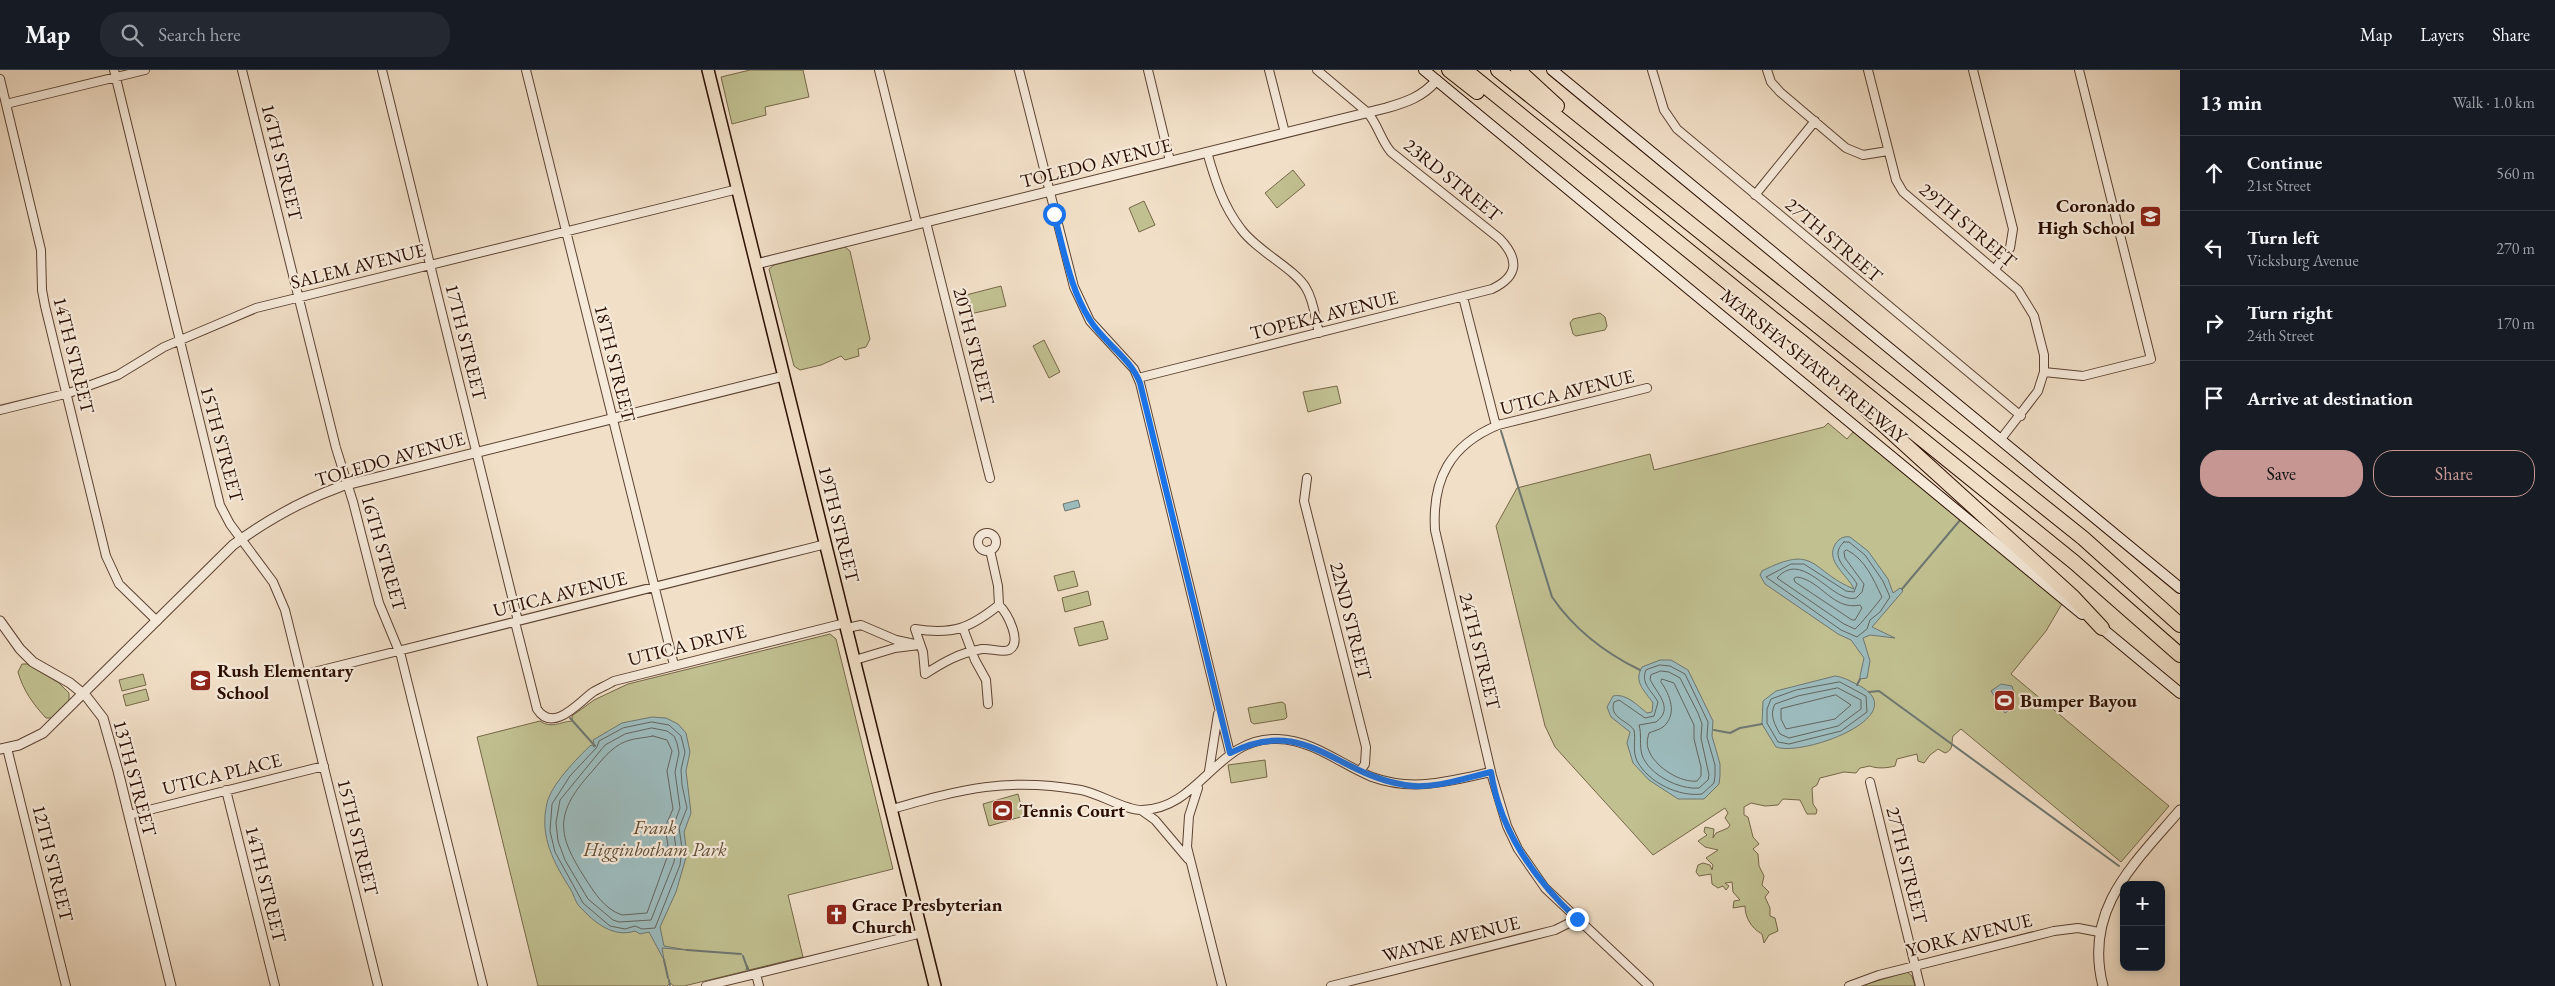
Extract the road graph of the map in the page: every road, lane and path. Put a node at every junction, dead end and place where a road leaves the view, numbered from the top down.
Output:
1 (145, 70) edge
2 (242, 70) edge
3 (382, 70) edge
4 (526, 70) edge
5 (708, 70) edge
6 (880, 70) edge
7 (1019, 70) edge
8 (1148, 70) edge
9 (1269, 70) edge
10 (1317, 70) edge
11 (1424, 70) edge
12 (1449, 70) edge
13 (1465, 70) edge
14 (1498, 70) edge
15 (1518, 70) edge
16 (1552, 70) edge
17 (1652, 70) edge
18 (1767, 70) edge
19 (1868, 70) edge
20 (1973, 70) edge
21 (2078, 70) edge
22 (115, 74) edge
23 (0, 79) edge
24 (1437, 80) junction
25 (6, 104) junction
26 (1367, 112) junction
27 (1815, 121) junction
28 (1285, 133) junction
29 (1561, 146) junction
30 (1888, 151) junction
31 (1207, 152) junction
32 (1170, 161) junction
33 (1640, 183) junction
34 (738, 189) junction
35 (1048, 191) junction
36 (1755, 195) junction
37 (922, 223) junction
38 (565, 230) junction
39 (756, 264) junction
40 (431, 265) junction
41 (1995, 269) junction
42 (1512, 272) joint
43 (1463, 296) junction
44 (299, 297) junction
45 (1319, 333) junction
46 (178, 340) junction
47 (1818, 358) junction
48 (2044, 372) junction
49 (784, 376) junction
50 (1138, 378) junction
51 (1647, 388) dead end
52 (67, 394) junction
53 (0, 410) edge
54 (2020, 416) junction
55 (612, 418) junction
56 (1496, 426) junction
57 (2001, 439) junction
58 (477, 452) junction
59 (990, 478) dead end
60 (1307, 478) dead end
61 (348, 485) junction
62 (241, 539) junction
63 (826, 544) junction
64 (990, 550) dead end
65 (655, 587) junction
66 (2180, 588) edge
67 (999, 605) junction
68 (156, 621) junction
69 (0, 622) edge
70 (517, 622) junction
71 (2180, 625) edge
72 (846, 626) junction
73 (964, 628) junction
74 (2102, 628) junction
75 (919, 645) junction
76 (399, 651) junction
77 (972, 651) junction
78 (2180, 655) edge
79 (855, 660) junction
80 (674, 665) junction
81 (302, 675) junction
82 (2180, 693) edge
83 (83, 694) junction
84 (988, 704) dead end
85 (1219, 707) junction
86 (546, 718) joint
87 (4, 748) edge
88 (1230, 753) junction
89 (324, 766) junction
90 (1360, 770) junction
91 (1209, 772) junction
92 (1491, 772) junction
93 (1870, 782) dead end
94 (1200, 784) junction
95 (226, 790) junction
96 (892, 809) junction
97 (1141, 810) junction
98 (2180, 810) edge
99 (129, 815) junction
100 (1190, 861) junction
101 (1577, 919) junction
102 (2099, 932) junction
103 (922, 933) junction
104 (1915, 965) junction
105 (756, 974) junction
106 (66, 986) edge
107 (170, 986) edge
108 (275, 986) edge
109 (378, 986) edge
110 (483, 986) edge
111 (706, 986) edge
112 (759, 986) edge
113 (936, 986) edge
114 (1222, 986) edge
115 (1332, 986) edge
116 (1649, 986) edge
117 (1849, 986) edge
118 (1920, 986) edge
119 (2103, 986) edge

1 - 22 street
2 - 44 street, 16TH STREET
3 - 40 street, 17TH STREET
4 - 38 street, 18TH STREET
5 - 34 main road, 19TH STREET
6 - 37 street, 20TH STREET
7 - 35 street
8 - 32 street
9 - 28 street
10 - 26 street
11 - 24 main road, MARSHA SHARP FREEWAY
12 - 29 highway
13 - 29 highway, MARSHA SHARP FREEWAY
14 - 33 highway, MARSHA SHARP FREEWAY
15 - 33 highway
16 - 57 main road
17 - 36 street, 27TH STREET
18 - 27 street
19 - 30 street, 29TH STREET
20 - 41 street
21 - 48 street
22 - 25 street
22 - 46 street, 15TH STREET
23 - 25 street, 14TH STREET
24 - 26 street, TOLEDO AVENUE
24 - 74 main road, MARSHA SHARP FREEWAY
25 - 52 street, 14TH STREET
26 - 28 street, TOLEDO AVENUE
26 - 42 street, 23RD STREET
27 - 30 street
27 - 36 street
28 - 31 street, TOLEDO AVENUE
29 - 47 highway, MARSHA SHARP FREEWAY
30 - 41 street, 29TH STREET
31 - 32 street, TOLEDO AVENUE
31 - 45 street
32 - 35 street, TOLEDO AVENUE
33 - 71 highway, MARSHA SHARP FREEWAY
34 - 38 street, SALEM AVENUE
34 - 39 main road, 19TH STREET
35 - 37 street, TOLEDO AVENUE
35 - 50 street
36 - 54 street, 27TH STREET
37 - 39 street, TOLEDO AVENUE
37 - 59 street, 20TH STREET
38 - 40 street, SALEM AVENUE
38 - 55 street, 18TH STREET
39 - 49 main road, 19TH STREET
40 - 44 street, SALEM AVENUE
40 - 58 street, 17TH STREET
41 - 48 street, 29TH STREET
42 - 43 street, TOPEKA AVENUE
43 - 45 street, TOPEKA AVENUE
43 - 56 street
44 - 46 street, SALEM AVENUE
44 - 61 street, 16TH STREET
45 - 50 street, TOPEKA AVENUE
46 - 52 street, SALEM AVENUE
46 - 62 street, 15TH STREET
47 - 74 highway
47 - 78 highway, MARSHA SHARP FREEWAY
48 - 54 street
49 - 55 street, TOLEDO AVENUE
49 - 63 main road, 19TH STREET
50 - 85 street
51 - 56 street, UTICA AVENUE
52 - 53 street, SALEM AVENUE
52 - 68 street, 14TH STREET
54 - 57 street
55 - 58 street, TOLEDO AVENUE
55 - 65 street, 18TH STREET
56 - 92 street, 24TH STREET
57 - 66 main road
58 - 61 street, TOLEDO AVENUE
58 - 70 street, 17TH STREET
60 - 90 street, 22ND STREET
61 - 62 street, TOLEDO AVENUE
61 - 76 street, 16TH STREET
62 - 68 street, TOLEDO AVENUE
62 - 81 street, 15TH STREET
63 - 65 street, UTICA AVENUE
63 - 72 main road, 19TH STREET
64 - 67 street
65 - 70 street, UTICA AVENUE
65 - 80 street, 18TH STREET
67 - 73 street
67 - 77 street
68 - 83 street, TOLEDO AVENUE
69 - 83 street, 13TH STREET
70 - 76 street, UTICA AVENUE
70 - 86 street, 17TH STREET
72 - 75 street, UTICA DRIVE
72 - 79 main road, 19TH STREET
72 - 80 street, UTICA DRIVE
73 - 75 street
73 - 77 street
74 - 82 main road, MARSHA SHARP FREEWAY
75 - 77 street
75 - 79 street
76 - 81 street, UTICA AVENUE
76 - 110 street, 16TH STREET
77 - 84 street
79 - 96 main road, 19TH STREET
80 - 86 street, UTICA DRIVE
81 - 89 street, 15TH STREET
83 - 87 street, TOLEDO AVENUE
83 - 99 street, 13TH STREET
85 - 88 street
85 - 91 street
87 - 106 street, 12TH STREET
88 - 90 street
88 - 91 street
89 - 95 street, UTICA PLACE
89 - 109 street, 15TH STREET
90 - 92 street
91 - 94 street
92 - 101 street, 24TH STREET
93 - 104 street, 27TH STREET
94 - 97 street
94 - 100 street
95 - 99 street, UTICA PLACE
95 - 108 street, 14TH STREET
96 - 97 street
96 - 103 main road, 19TH STREET
97 - 100 street
98 - 102 street
99 - 107 street, 13TH STREET
100 - 114 street
101 - 115 street, WAYNE AVENUE
101 - 116 street, 24TH STREET
102 - 104 street, YORK AVENUE
102 - 119 street
103 - 105 street
103 - 113 main road, 19TH STREET
104 - 117 street, YORK AVENUE
104 - 118 street, 27TH STREET
105 - 111 street
105 - 112 street

